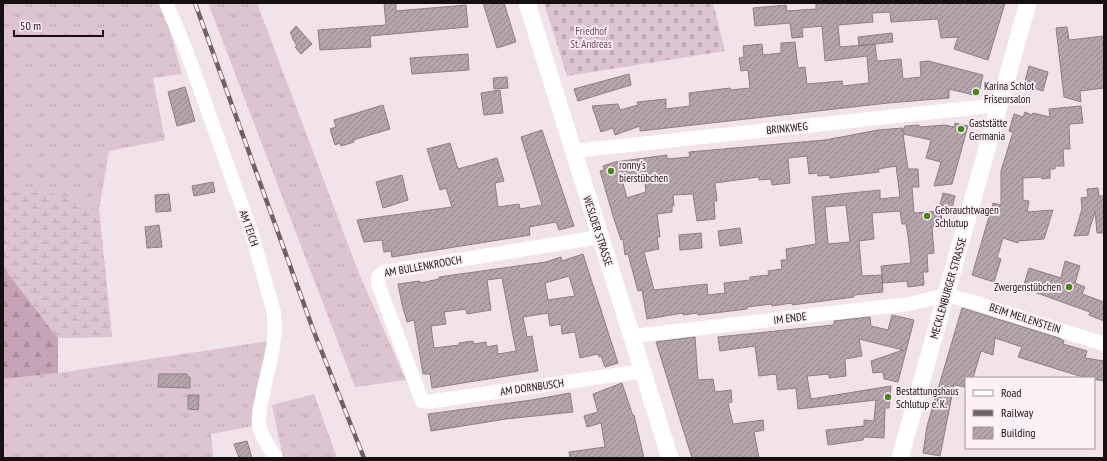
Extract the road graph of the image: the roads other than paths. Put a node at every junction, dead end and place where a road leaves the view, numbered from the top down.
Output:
1 (166, 3) edge
2 (527, 3) edge
3 (1028, 3) edge
4 (999, 104) junction
5 (574, 151) junction
6 (600, 237) junction
7 (946, 296) junction
8 (633, 336) junction
9 (1104, 344) edge
10 (643, 371) junction
11 (422, 401) joint
12 (276, 458) edge
13 (670, 458) edge
14 (900, 458) edge

1 - 12 street, AM TEICH
2 - 5 street, WESLOER STRASSE
3 - 4 street, MECKLENBURGER STRASSE
4 - 5 street, BRINKWEG
4 - 7 street, MECKLENBURGER STRASSE
5 - 6 street, WESLOER STRASSE
6 - 8 street, WESLOER STRASSE
6 - 11 street, AM BULLENKROOCH
7 - 8 street, IM ENDE
7 - 9 street, BEIM MEILENSTEIN
7 - 14 street, MECKLENBURGER STRASSE
8 - 10 street, WESLOER STRASSE
10 - 11 street, AM DORNBUSCH
10 - 13 street, WESLOER STRASSE

